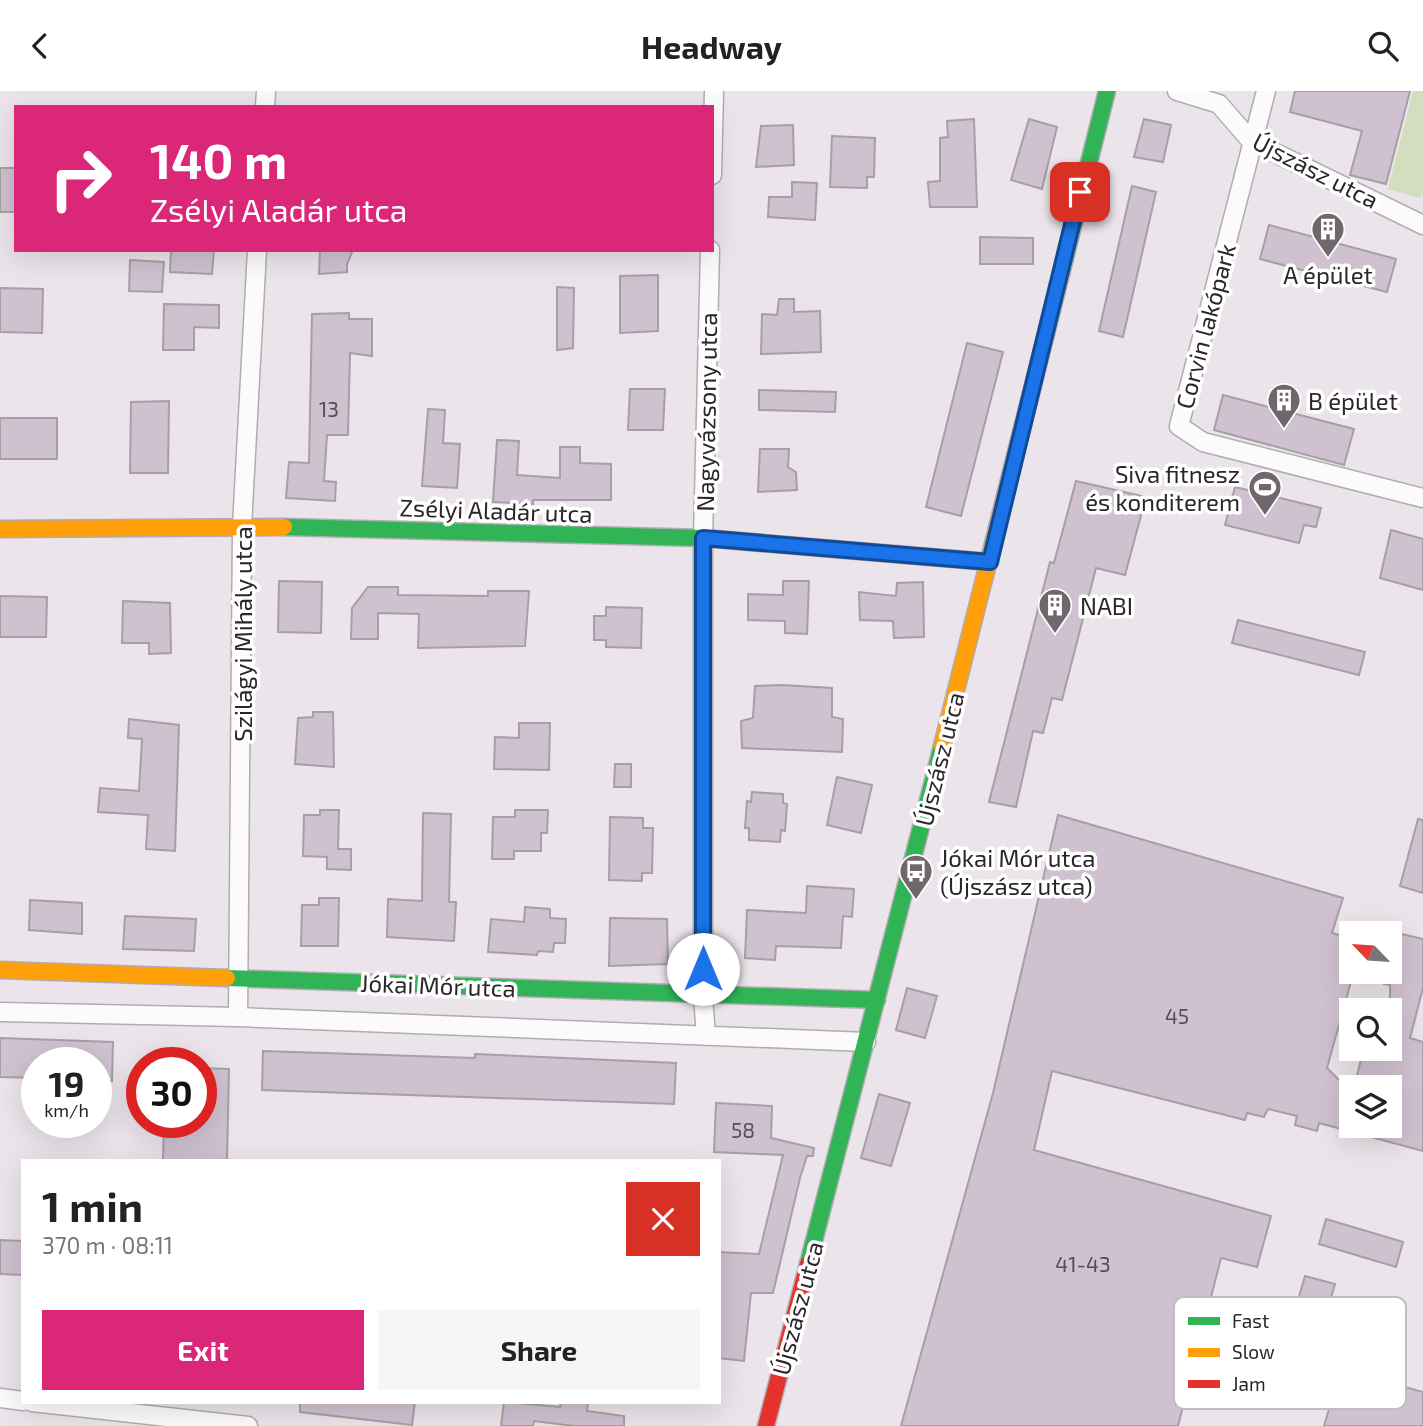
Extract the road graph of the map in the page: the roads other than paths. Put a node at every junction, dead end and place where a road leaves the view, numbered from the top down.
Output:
1 (1107, 91) edge
2 (1177, 91) edge
3 (1266, 91) edge
4 (1251, 141) junction
5 (1423, 225) edge
6 (257, 252) edge
7 (710, 252) edge
8 (1423, 498) edge
9 (242, 526) junction
10 (0, 529) edge
11 (703, 538) junction
12 (990, 562) junction
13 (0, 970) edge
14 (240, 977) junction
15 (703, 996) junction
16 (877, 1000) junction
17 (0, 1012) edge
18 (238, 1017) junction
19 (706, 1036) junction
20 (866, 1042) junction
21 (0, 1398) edge
22 (21, 1401) edge
23 (50, 1404) edge
24 (247, 1426) edge
25 (766, 1426) edge

1 - 12 street, Újszász utca
2 - 4 street, Újszász utca
3 - 4 street
4 - 5 street, Újszász utca
4 - 8 street, Corvin lakópark
6 - 9 street, Szilágyi Mihály utca
7 - 11 street, Nagyvázsony utca
9 - 10 street, Zsélyi Aladár utca
9 - 11 street, Zsélyi Aladár utca
9 - 14 street, Szilágyi Mihály utca
11 - 12 street, Zsélyi Aladár utca
11 - 15 street, Nagyvázsony utca
12 - 16 street, Újszász utca
13 - 14 street, Jókai Mór utca
14 - 15 street, Jókai Mór utca
14 - 18 street, Szilágyi Mihály utca
15 - 16 street, Jókai Mór utca
15 - 19 street, Nagyvázsony utca
16 - 20 street, Újszász utca
17 - 18 street, Jókai Mór utca
18 - 19 street, Jókai Mór utca
19 - 20 street, Jókai Mór utca
20 - 25 street, Újszász utca
21 - 22 street
23 - 24 street

